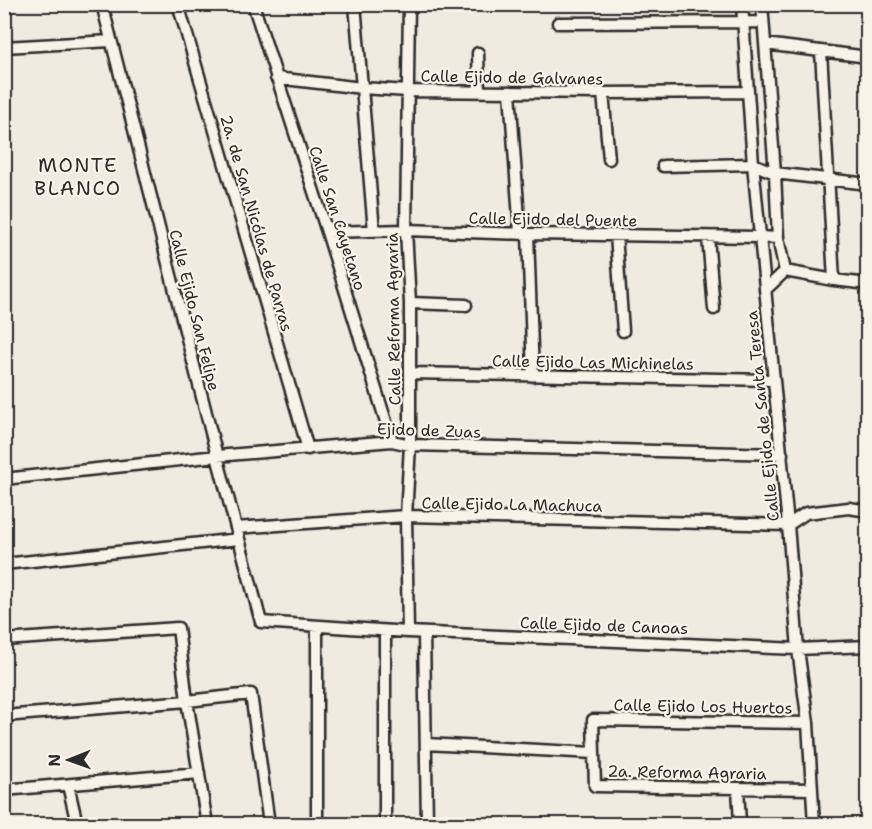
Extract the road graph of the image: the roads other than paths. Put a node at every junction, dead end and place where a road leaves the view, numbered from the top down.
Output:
1 (102, 4) edge
2 (178, 4) edge
3 (253, 4) edge
4 (355, 4) edge
5 (409, 4) edge
6 (742, 4) edge
7 (762, 4) edge
8 (743, 22) junction
9 (763, 22) junction
10 (558, 23) dead end
11 (111, 41) junction
12 (765, 44) junction
13 (4, 47) edge
14 (821, 51) junction
15 (478, 53) dead end
16 (867, 57) edge
17 (276, 78) junction
18 (362, 88) junction
19 (408, 91) junction
20 (478, 91) junction
21 (510, 92) junction
22 (748, 92) junction
23 (603, 93) junction
24 (609, 159) dead end
25 (753, 164) junction
26 (663, 166) dead end
27 (775, 173) junction
28 (828, 179) junction
29 (867, 184) edge
30 (406, 230) junction
31 (374, 231) junction
32 (327, 232) junction
33 (524, 234) junction
34 (616, 235) junction
35 (708, 237) junction
36 (760, 237) junction
37 (778, 238) junction
38 (786, 271) junction
39 (834, 280) junction
40 (867, 284) edge
41 (765, 290) junction
42 (410, 303) junction
43 (466, 304) dead end
44 (714, 309) dead end
45 (623, 331) dead end
46 (410, 373) junction
47 (533, 376) junction
48 (774, 380) junction
49 (392, 441) junction
50 (410, 445) junction
51 (308, 449) junction
52 (782, 454) junction
53 (217, 456) junction
54 (4, 479) edge
55 (867, 511) edge
56 (406, 516) junction
57 (788, 525) junction
58 (237, 533) junction
59 (4, 564) edge
60 (261, 622) joint
61 (317, 626) junction
62 (385, 630) junction
63 (408, 632) junction
64 (424, 633) junction
65 (4, 640) edge
66 (867, 646) edge
67 (798, 649) junction
68 (187, 701) junction
69 (4, 716) edge
70 (808, 723) junction
71 (426, 744) junction
72 (594, 753) junction
73 (199, 773) junction
74 (68, 784) junction
75 (738, 788) junction
76 (812, 789) junction
77 (4, 790) edge
78 (77, 825) edge
79 (207, 825) edge
80 (269, 825) edge
81 (317, 825) edge
82 (385, 825) edge
83 (427, 825) edge
84 (740, 825) edge
85 (814, 825) edge

1 - 11 street, Calle Ejido San Felipe
2 - 51 street, 2a. de San Nicólas de Parras
3 - 17 street, Calle San Cayetano
4 - 18 street
5 - 19 street, Calle Reforma Agraria
6 - 8 street, Calle Ejido de Santa Teresa
7 - 9 street
8 - 9 street
8 - 10 street
8 - 22 street, Calle Ejido de Santa Teresa
9 - 12 street
11 - 13 street
11 - 53 street, Calle Ejido San Felipe
12 - 14 street
12 - 27 street
14 - 16 street
14 - 28 street
15 - 20 street
17 - 18 street, Calle Ejido de Galvanes
17 - 32 street, Calle San Cayetano
18 - 19 street, Calle Ejido de Galvanes
18 - 31 street
19 - 20 street, Calle Ejido de Galvanes
19 - 30 street, Calle Reforma Agraria
20 - 21 street, Calle Ejido de Galvanes
21 - 23 street, Calle Ejido de Galvanes
21 - 33 street
22 - 23 street, Calle Ejido de Galvanes
22 - 25 street, Calle Ejido de Santa Teresa
23 - 24 street
25 - 26 street
25 - 27 street
25 - 36 street, Calle Ejido de Santa Teresa
27 - 28 street
27 - 37 street
28 - 29 street
28 - 39 street
30 - 31 street, Calle Ejido del Puente
30 - 33 street, Calle Ejido del Puente
30 - 42 street, Calle Reforma Agraria
31 - 32 street, Calle Ejido del Puente
32 - 49 street, Calle San Cayetano
33 - 34 street, Calle Ejido del Puente
33 - 47 street
34 - 35 street, Calle Ejido del Puente
34 - 45 street
35 - 36 street, Calle Ejido del Puente
35 - 44 street
36 - 37 street, Calle Ejido del Puente
36 - 41 street, Calle Ejido de Santa Teresa
37 - 38 street
38 - 39 street
38 - 41 street
39 - 40 street
41 - 48 street, Calle Ejido de Santa Teresa
42 - 43 street
42 - 46 street, Calle Reforma Agraria
46 - 47 street, Calle Ejido Las Michinelas
46 - 50 street, Calle Reforma Agraria
47 - 48 street, Calle Ejido Las Michinelas
48 - 52 street, Calle Ejido de Santa Teresa
49 - 50 street, Ejido de Zuas
49 - 51 street, Ejido de Zuas
50 - 52 street, Ejido de Zuas
50 - 56 street, Calle Reforma Agraria
51 - 53 street, Ejido de Zuas
52 - 57 street, Calle Ejido de Santa Teresa
53 - 54 street, Ejido de Zuas
53 - 58 street, Calle Ejido San Felipe
55 - 57 street
56 - 57 street, Calle Ejido La Machuca
56 - 58 street, Calle Ejido La Machuca
56 - 63 street, Calle Reforma Agraria
57 - 67 street, Calle Ejido de Santa Teresa
58 - 59 street, Calle Ejido La Machuca
58 - 60 street, Calle Ejido San Felipe
60 - 61 street, Calle Ejido de Canoas
61 - 62 street, Calle Ejido de Canoas
61 - 81 street
62 - 63 street, Calle Ejido de Canoas
62 - 82 street
63 - 64 street, Calle Ejido de Canoas
64 - 67 street, Calle Ejido de Canoas
64 - 71 street
65 - 68 street
66 - 67 street, Calle Ejido de Canoas
67 - 70 street, Calle Ejido de Santa Teresa
68 - 69 street
68 - 73 street
68 - 80 street
70 - 72 street, Calle Ejido Los Huertos
70 - 76 street, Calle Ejido de Santa Teresa
71 - 72 street
71 - 83 street
72 - 75 street, 2a. Reforma Agraria
73 - 74 street
73 - 79 street
74 - 77 street
74 - 78 street
75 - 76 street, 2a. Reforma Agraria
75 - 84 street
76 - 85 street, Calle Ejido de Santa Teresa

